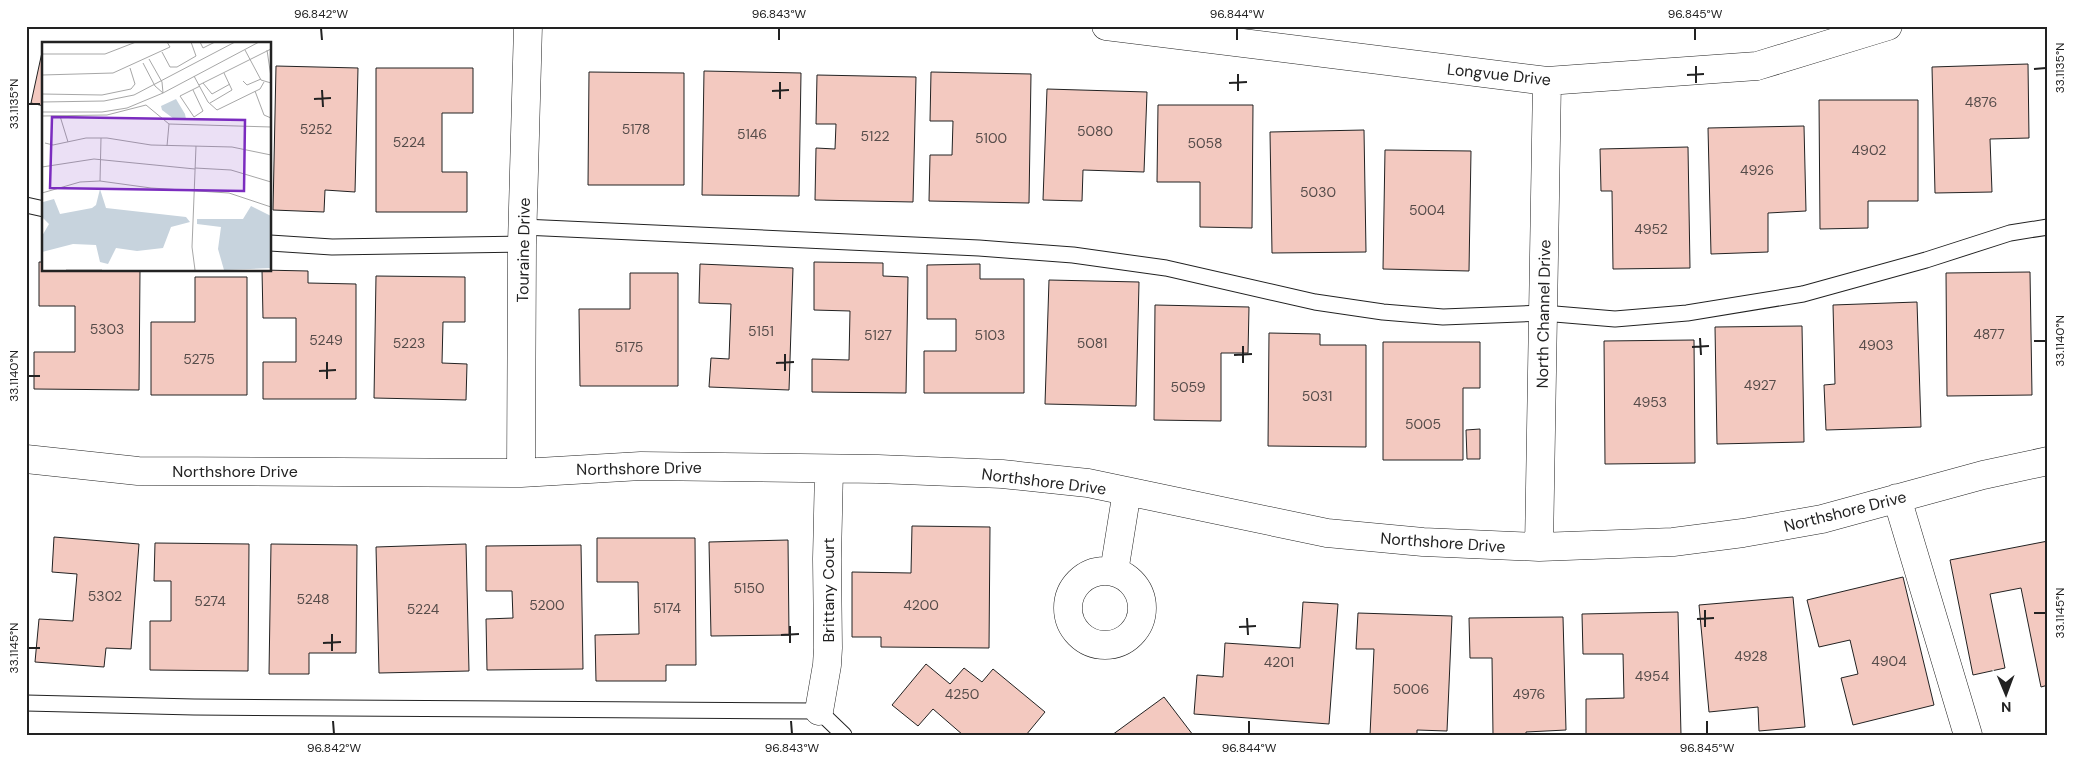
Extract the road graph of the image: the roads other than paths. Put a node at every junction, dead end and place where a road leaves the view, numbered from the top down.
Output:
1 (528, 26) edge
2 (1106, 26) edge
3 (1888, 26) edge
4 (1547, 81) junction
5 (26, 205) edge
6 (42, 209) edge
7 (2048, 227) edge
8 (522, 236) junction
9 (271, 243) edge
10 (1543, 313) junction
11 (26, 459) edge
12 (2048, 461) edge
13 (830, 469) junction
14 (520, 473) junction
15 (1127, 492) junction
16 (1897, 498) junction
17 (1539, 547) junction
18 (1114, 572) dead end
19 (26, 703) edge
20 (819, 711) junction
21 (844, 735) edge
22 (1968, 735) edge

1 - 8 street, Touraine Drive
2 - 4 street, Longvue Drive
3 - 4 street, Longvue Drive
4 - 10 street, North Channel Drive
5 - 6 lane
7 - 10 lane
8 - 9 lane
8 - 10 lane
8 - 14 street, Touraine Drive
10 - 17 street, North Channel Drive
11 - 14 street, Northshore Drive
12 - 16 street, Northshore Drive
13 - 14 street, Northshore Drive
13 - 15 street, Northshore Drive
13 - 20 street, Brittany Court
15 - 17 street, Northshore Drive
15 - 18 street
16 - 17 street, Northshore Drive
16 - 22 street
19 - 20 lane
20 - 21 lane

